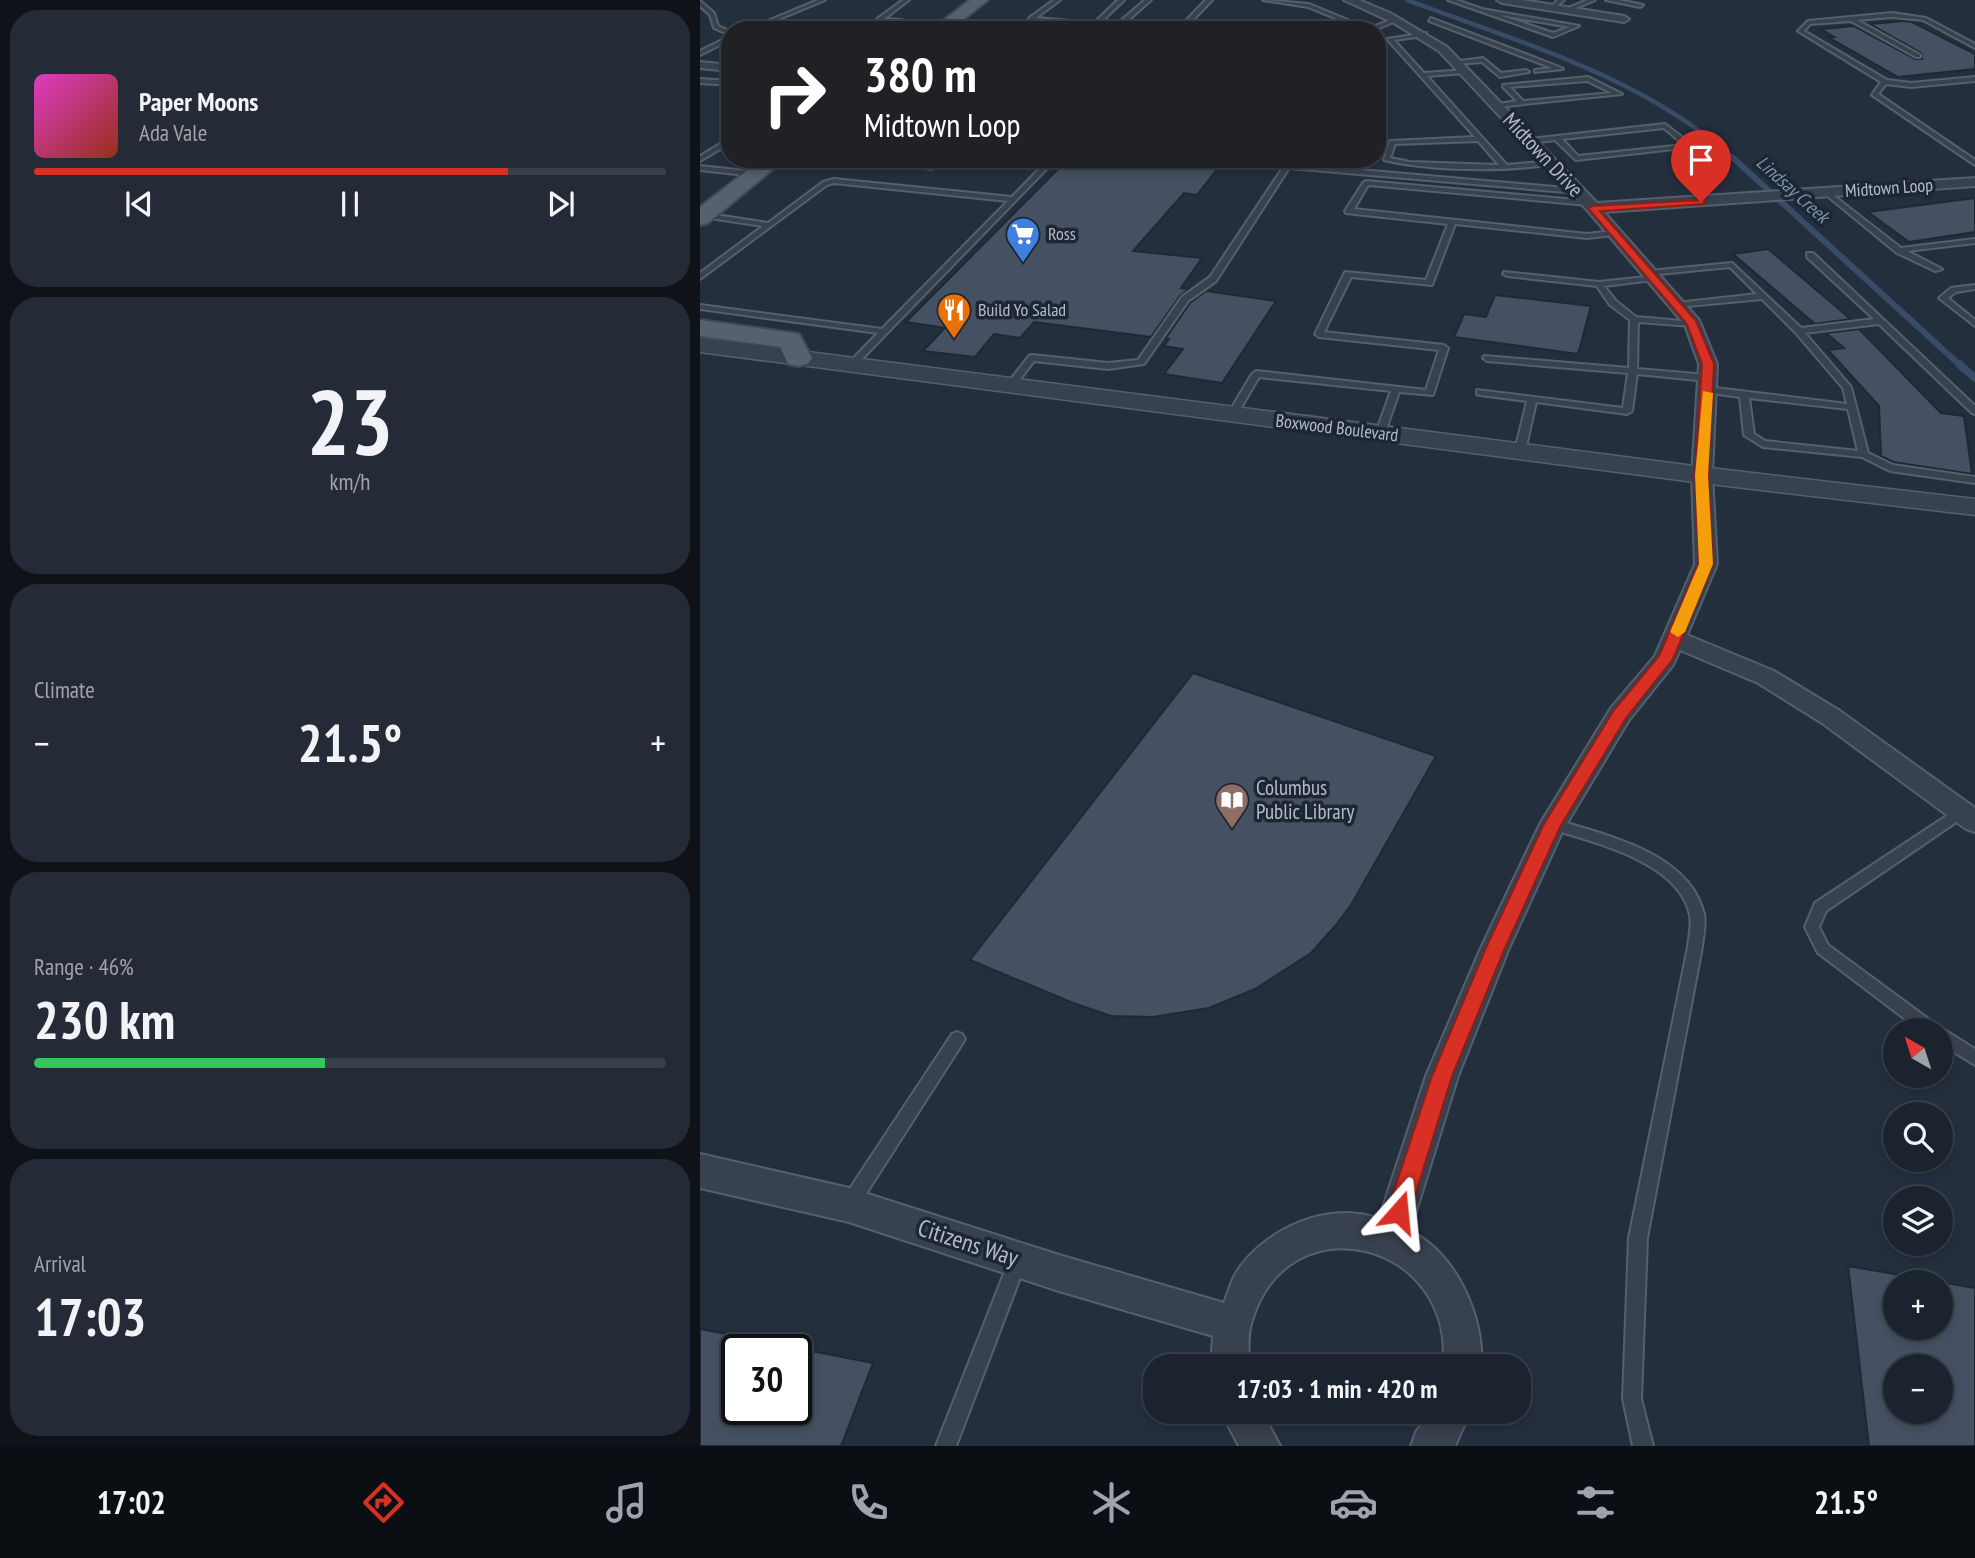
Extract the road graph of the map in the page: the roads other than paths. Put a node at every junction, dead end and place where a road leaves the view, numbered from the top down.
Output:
1 (822, 0) edge
2 (900, 0) edge
3 (907, 0) edge
4 (980, 0) edge
5 (1058, 0) edge
6 (1209, 0) edge
7 (1266, 0) edge
8 (1349, 0) edge
9 (1466, 0) edge
10 (1502, 0) edge
11 (1591, 0) edge
12 (1609, 0) edge
13 (1121, 1) edge
14 (1454, 1) edge
15 (1146, 2) edge
16 (700, 4) edge
17 (1564, 5) edge
18 (1640, 5) dead end
19 (1479, 10) junction
20 (1397, 19) junction
21 (1624, 19) dead end
22 (1852, 19) junction
23 (772, 21) edge
24 (891, 21) edge
25 (951, 21) edge
26 (1052, 21) edge
27 (1099, 21) edge
28 (1124, 21) edge
29 (1189, 21) edge
30 (1346, 21) edge
31 (1386, 23) edge
32 (721, 30) edge
33 (1424, 34) junction
34 (721, 41) edge
35 (1469, 42) dead end
36 (1975, 46) edge
37 (1477, 49) dead end
38 (1514, 52) junction
39 (700, 53) edge
40 (1918, 56) dead end
41 (1484, 57) junction
42 (700, 65) edge
43 (721, 67) edge
44 (1460, 67) junction
45 (1537, 71) dead end
46 (1526, 72) dead end
47 (1422, 75) junction
48 (1975, 79) edge
49 (700, 81) edge
50 (721, 82) edge
51 (1885, 82) junction
52 (1522, 103) junction
53 (1496, 105) junction
54 (1557, 138) junction
55 (1480, 139) junction
56 (1530, 141) junction
57 (721, 146) edge
58 (700, 159) edge
59 (1551, 163) junction
60 (1975, 163) edge
61 (1505, 167) junction
62 (763, 168) edge
63 (1044, 168) edge
64 (1286, 168) edge
65 (1340, 168) edge
66 (700, 169) edge
67 (755, 174) junction
68 (1975, 182) edge
69 (1577, 191) junction
70 (1828, 193) junction
71 (1013, 199) junction
72 (1590, 206) junction
73 (702, 216) edge
74 (1452, 222) junction
75 (769, 225) junction
76 (1614, 233) junction
77 (1975, 241) edge
78 (1899, 250) junction
79 (1810, 255) dead end
80 (1938, 269) dead end
81 (1507, 274) dead end
82 (1651, 275) junction
83 (700, 277) edge
84 (1599, 284) junction
85 (1975, 287) edge
86 (1765, 296) junction
87 (1676, 305) junction
88 (700, 307) edge
89 (1634, 319) junction
90 (1881, 321) junction
91 (1693, 324) junction
92 (1975, 324) edge
93 (700, 328) edge
94 (882, 331) junction
95 (1799, 331) junction
96 (700, 345) edge
97 (797, 358) junction
98 (1487, 358) dead end
99 (851, 365) junction
100 (1633, 372) junction
101 (1708, 384) junction
102 (1011, 385) junction
103 (1395, 389) junction
104 (1480, 392) dead end
105 (1744, 395) junction
106 (1532, 398) junction
107 (1852, 407) junction
108 (1975, 411) edge
109 (1233, 414) junction
110 (1381, 433) junction
111 (1520, 451) junction
112 (1864, 454) junction
113 (1702, 475) junction
114 (1975, 480) edge
115 (1975, 507) edge
116 (1675, 639) junction
117 (1968, 817) edge
118 (1553, 824) junction
119 (1916, 1018) edge
120 (957, 1039) dead end
121 (1953, 1044) edge
122 (1975, 1058) edge
123 (700, 1171) edge
124 (849, 1205) junction
125 (1390, 1238) junction
126 (1019, 1259) junction
127 (1233, 1324) junction
128 (1231, 1354) edge
129 (1461, 1354) edge
130 (1247, 1424) edge
131 (1445, 1424) edge
132 (946, 1446) edge
133 (1261, 1446) edge
134 (1430, 1446) edge
135 (1643, 1446) edge

1 - 23 lane
2 - 3 lane
3 - 24 lane
4 - 25 main road
5 - 26 lane
6 - 29 lane
7 - 30 lane
8 - 20 street, Midtown Drive
9 - 14 lane
10 - 17 street
11 - 17 lane
12 - 18 lane
13 - 15 lane
13 - 27 lane
14 - 19 lane
15 - 28 lane
16 - 32 lane
17 - 21 street
19 - 19 lane
20 - 31 lane
20 - 33 street, Midtown Drive
22 - 36 lane
22 - 40 lane
22 - 51 lane
33 - 44 street, Midtown Drive
33 - 47 lane
34 - 39 lane
35 - 38 lane
37 - 41 lane
38 - 41 lane
38 - 45 lane
41 - 44 lane
41 - 46 lane
42 - 43 street
44 - 47 lane
44 - 53 street, Midtown Drive
47 - 55 lane
48 - 51 lane
49 - 50 lane
51 - 60 lane
52 - 52 lane
52 - 53 lane
53 - 56 street, Midtown Drive
54 - 54 lane
54 - 56 lane
55 - 61 lane
55 - 61 lane
56 - 59 street, Midtown Drive
57 - 58 lane
59 - 61 lane
59 - 69 street, Midtown Drive
62 - 67 main road
63 - 71 lane
64 - 102 lane
65 - 69 lane
66 - 67 lane
67 - 73 main road
68 - 70 street, Midtown Loop
69 - 72 street, Midtown Drive
70 - 72 street, Midtown Loop
70 - 78 lane
71 - 75 lane
71 - 94 lane
72 - 74 lane
72 - 76 street, Midtown Drive
73 - 75 lane
74 - 76 lane
74 - 103 lane
75 - 83 lane
76 - 82 street, Midtown Drive
77 - 78 lane
78 - 80 lane
79 - 90 lane
81 - 84 lane
82 - 84 lane
82 - 86 lane
82 - 87 street, Midtown Drive
84 - 89 lane
85 - 92 lane
86 - 87 lane
86 - 95 lane
87 - 91 street, Midtown Drive
88 - 94 lane
89 - 91 lane
89 - 100 lane
90 - 95 lane
90 - 108 lane
91 - 101 street, Midtown Drive
93 - 97 main road
94 - 99 lane
95 - 107 lane
96 - 97 street, Boxwood Boulevard
97 - 99 street, Boxwood Boulevard
98 - 100 lane
99 - 102 street, Boxwood Boulevard
100 - 101 lane
100 - 106 lane
101 - 105 lane
101 - 113 street, Midtown Drive
102 - 109 street, Boxwood Boulevard
103 - 109 lane
103 - 110 lane
104 - 106 lane
105 - 107 lane
105 - 112 lane
106 - 111 lane
107 - 112 lane
109 - 110 street, Boxwood Boulevard
110 - 111 street, Boxwood Boulevard
111 - 113 street, Boxwood Boulevard
112 - 114 lane
113 - 115 street, Boxwood Boulevard
113 - 116 street, Midtown Drive
116 - 117 street
116 - 118 street, Midtown Drive
117 - 119 lane
118 - 125 street, Midtown Drive
118 - 135 lane
120 - 124 lane
121 - 122 lane
123 - 124 street, Citizens Way
124 - 126 street, Citizens Way
125 - 127 street
125 - 129 street
126 - 127 street, Citizens Way
126 - 132 lane
127 - 128 street
130 - 133 street
131 - 134 street

